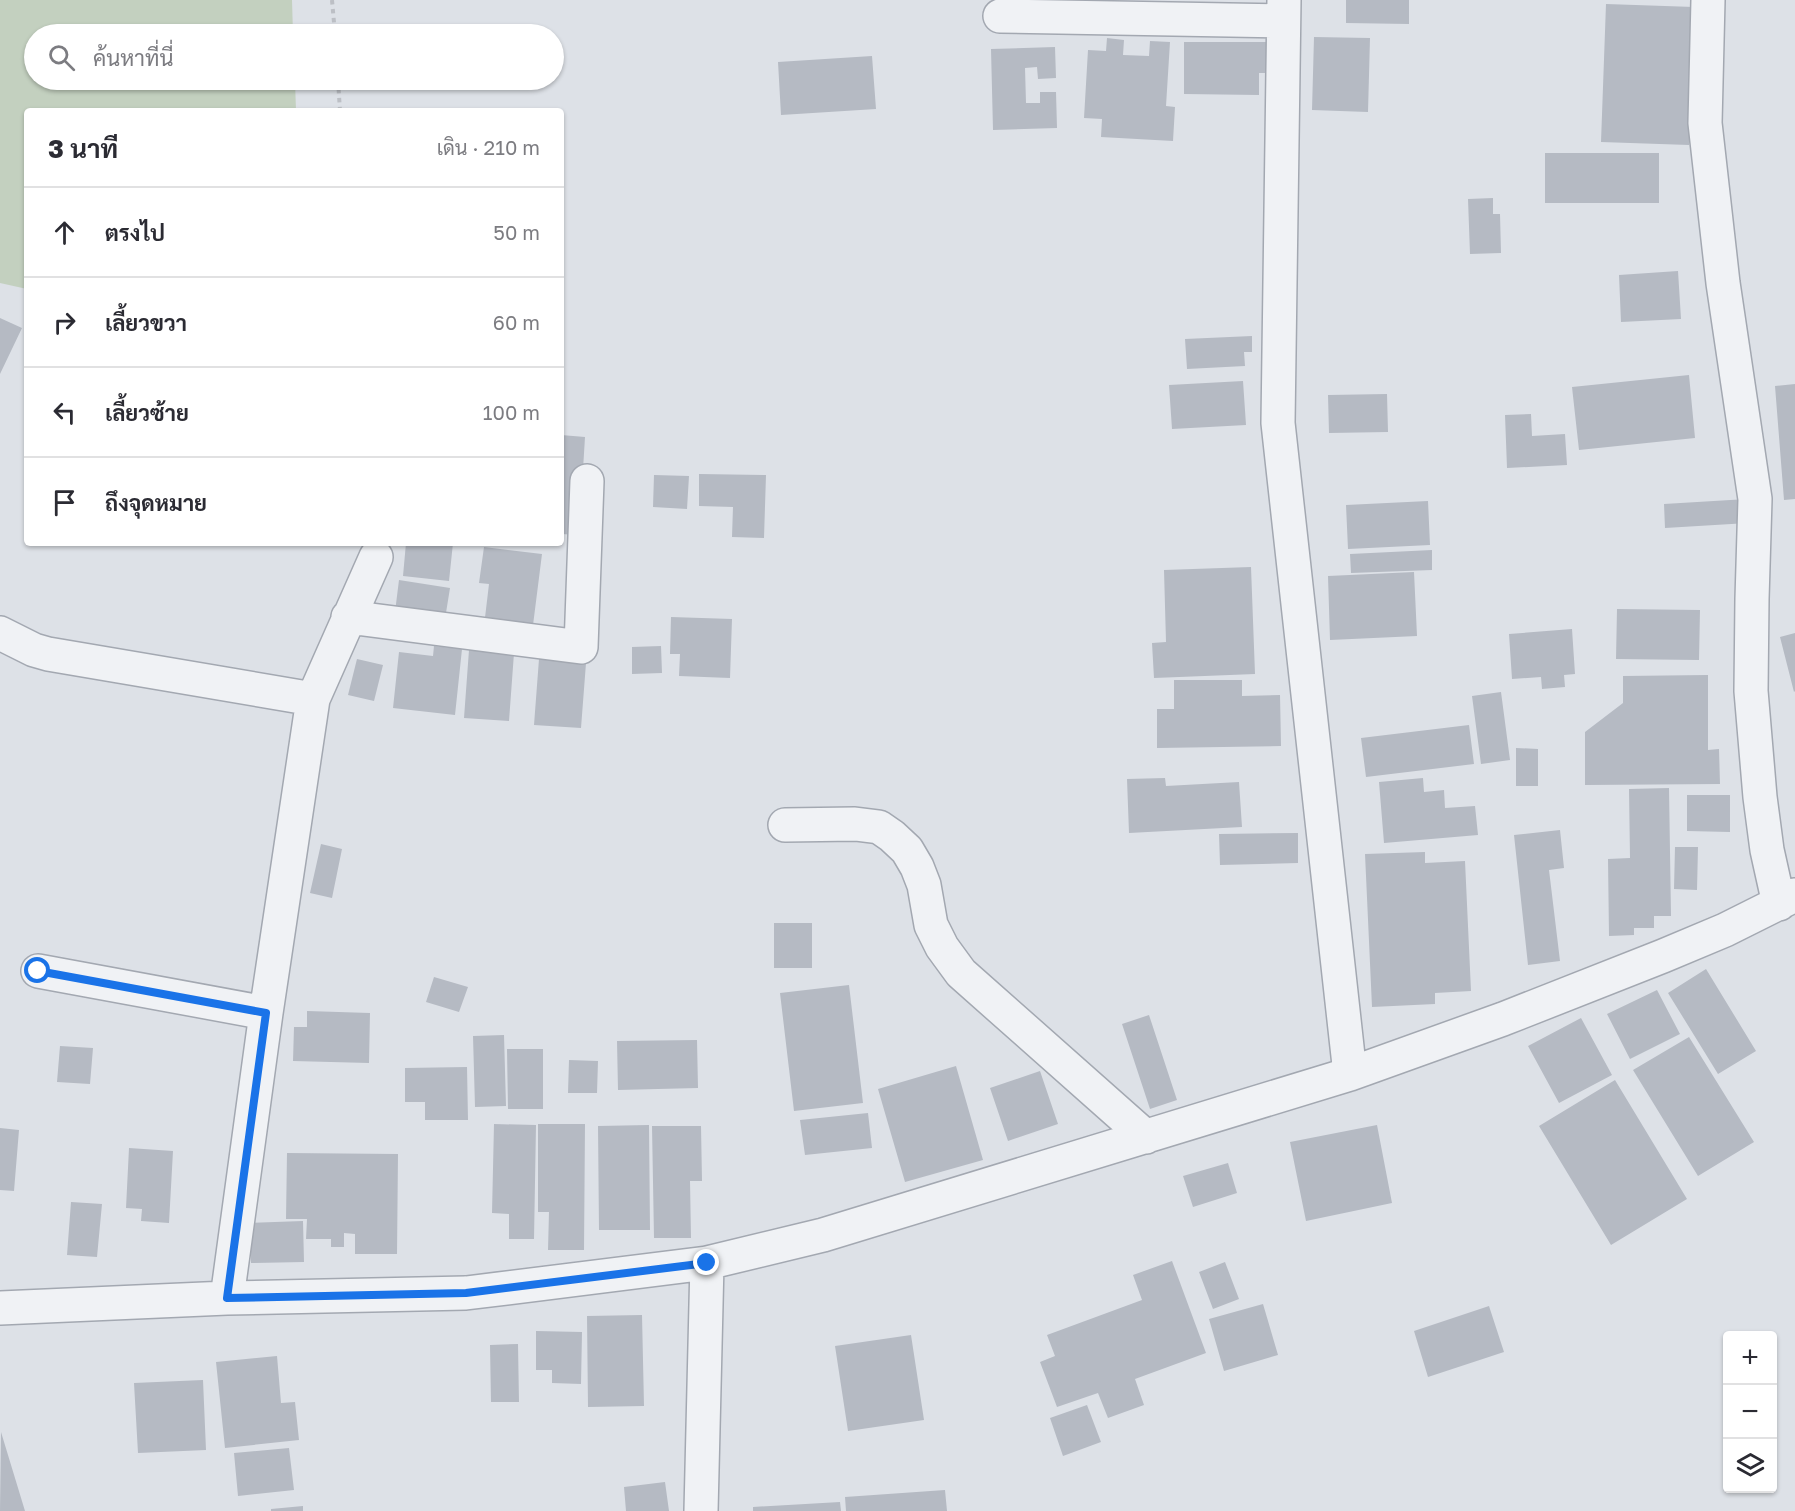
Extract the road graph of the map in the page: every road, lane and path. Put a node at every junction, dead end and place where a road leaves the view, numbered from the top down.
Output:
1 (332, 0) edge
2 (1708, 0) edge
3 (1284, 10) edge
4 (1000, 16) dead end
5 (334, 24) edge
6 (339, 90) edge
7 (340, 108) edge
8 (587, 481) dead end
9 (376, 557) dead end
10 (348, 617) junction
11 (0, 633) edge
12 (313, 699) junction
13 (785, 825) dead end
14 (1787, 900) edge
15 (38, 971) dead end
16 (266, 1013) junction
17 (1350, 1074) junction
18 (1146, 1137) junction
19 (707, 1263) junction
20 (227, 1298) junction
21 (0, 1308) edge
22 (701, 1511) edge

1 - 5 path
2 - 14 street
3 - 4 street
3 - 17 street
6 - 7 path
8 - 10 street
9 - 10 street
10 - 12 street
11 - 12 street
12 - 16 street
13 - 18 street
14 - 17 street
15 - 16 street
16 - 20 street
17 - 18 street
18 - 19 street
19 - 20 street
19 - 22 street
20 - 21 street

